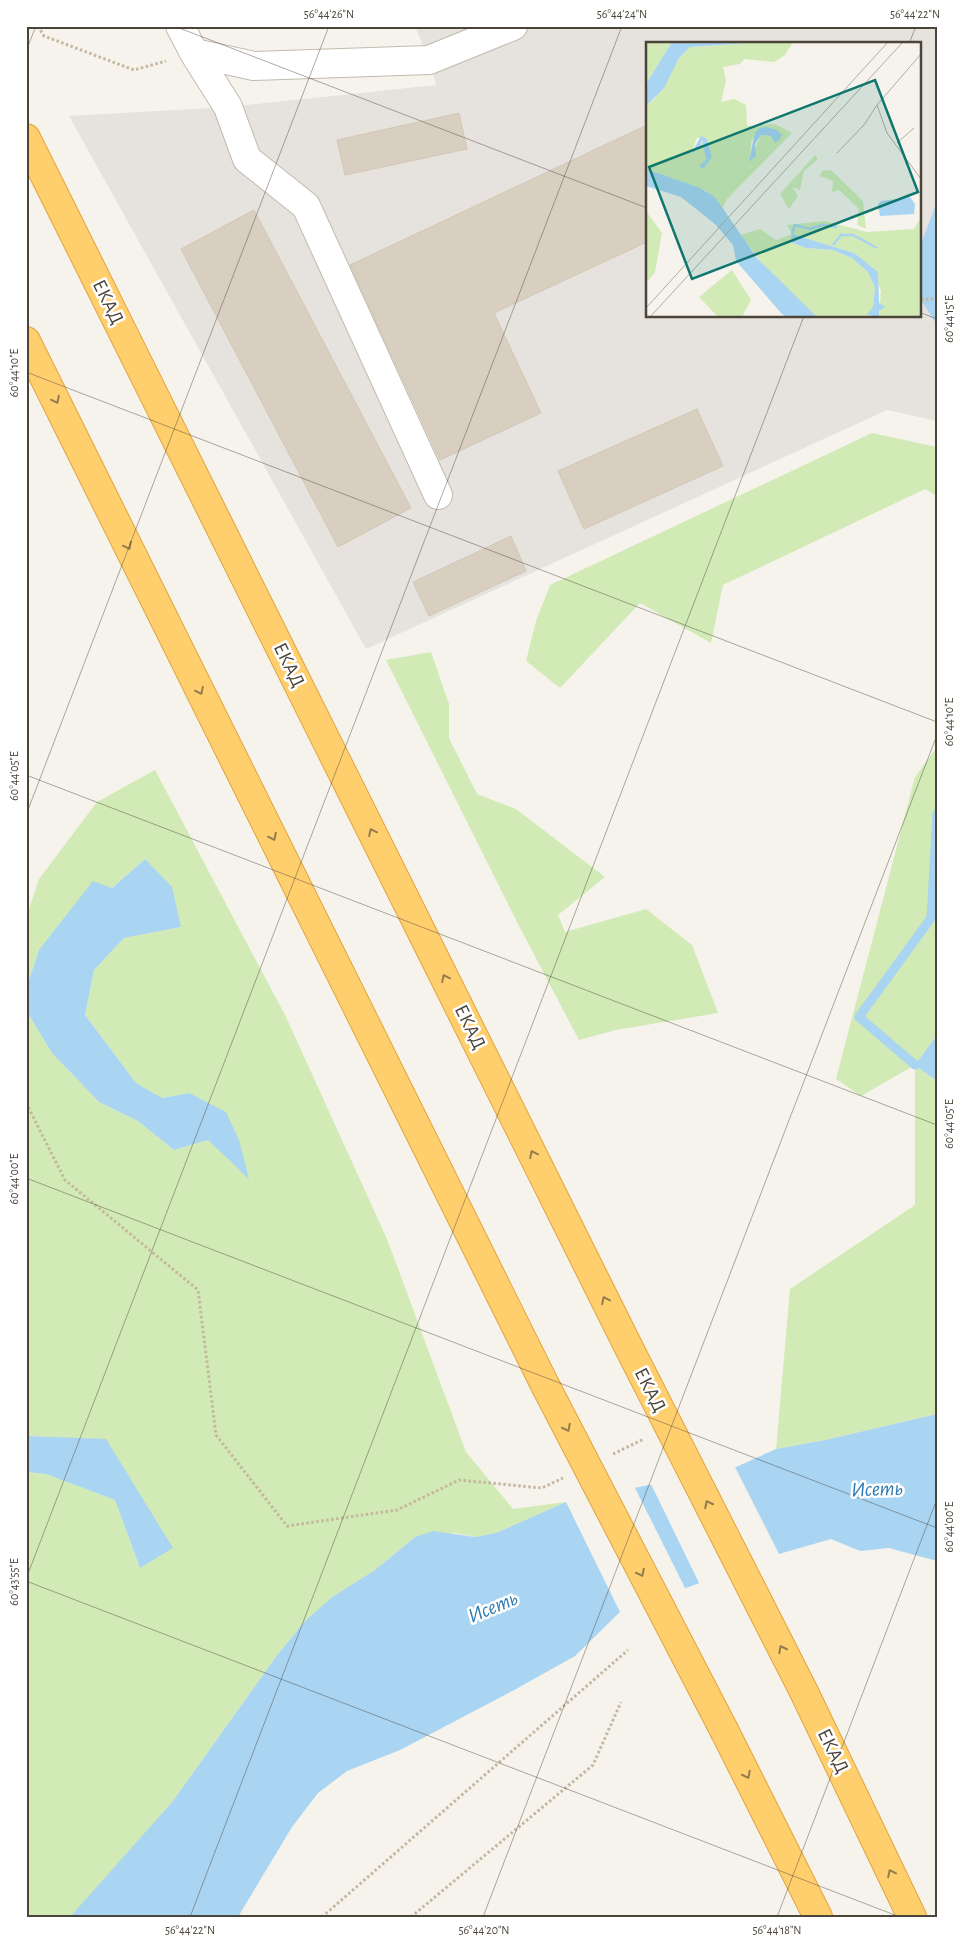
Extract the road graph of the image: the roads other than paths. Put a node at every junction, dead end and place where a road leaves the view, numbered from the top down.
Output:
1 (180, 26) edge
2 (512, 26) edge
3 (194, 53) junction
4 (26, 138) edge
5 (26, 341) edge
6 (438, 496) dead end
7 (818, 1917) edge
8 (912, 1917) edge

1 - 3 lane
2 - 3 lane
3 - 6 lane
8 -> 4 highway, ЕКАД
5 -> 7 highway, bridge

